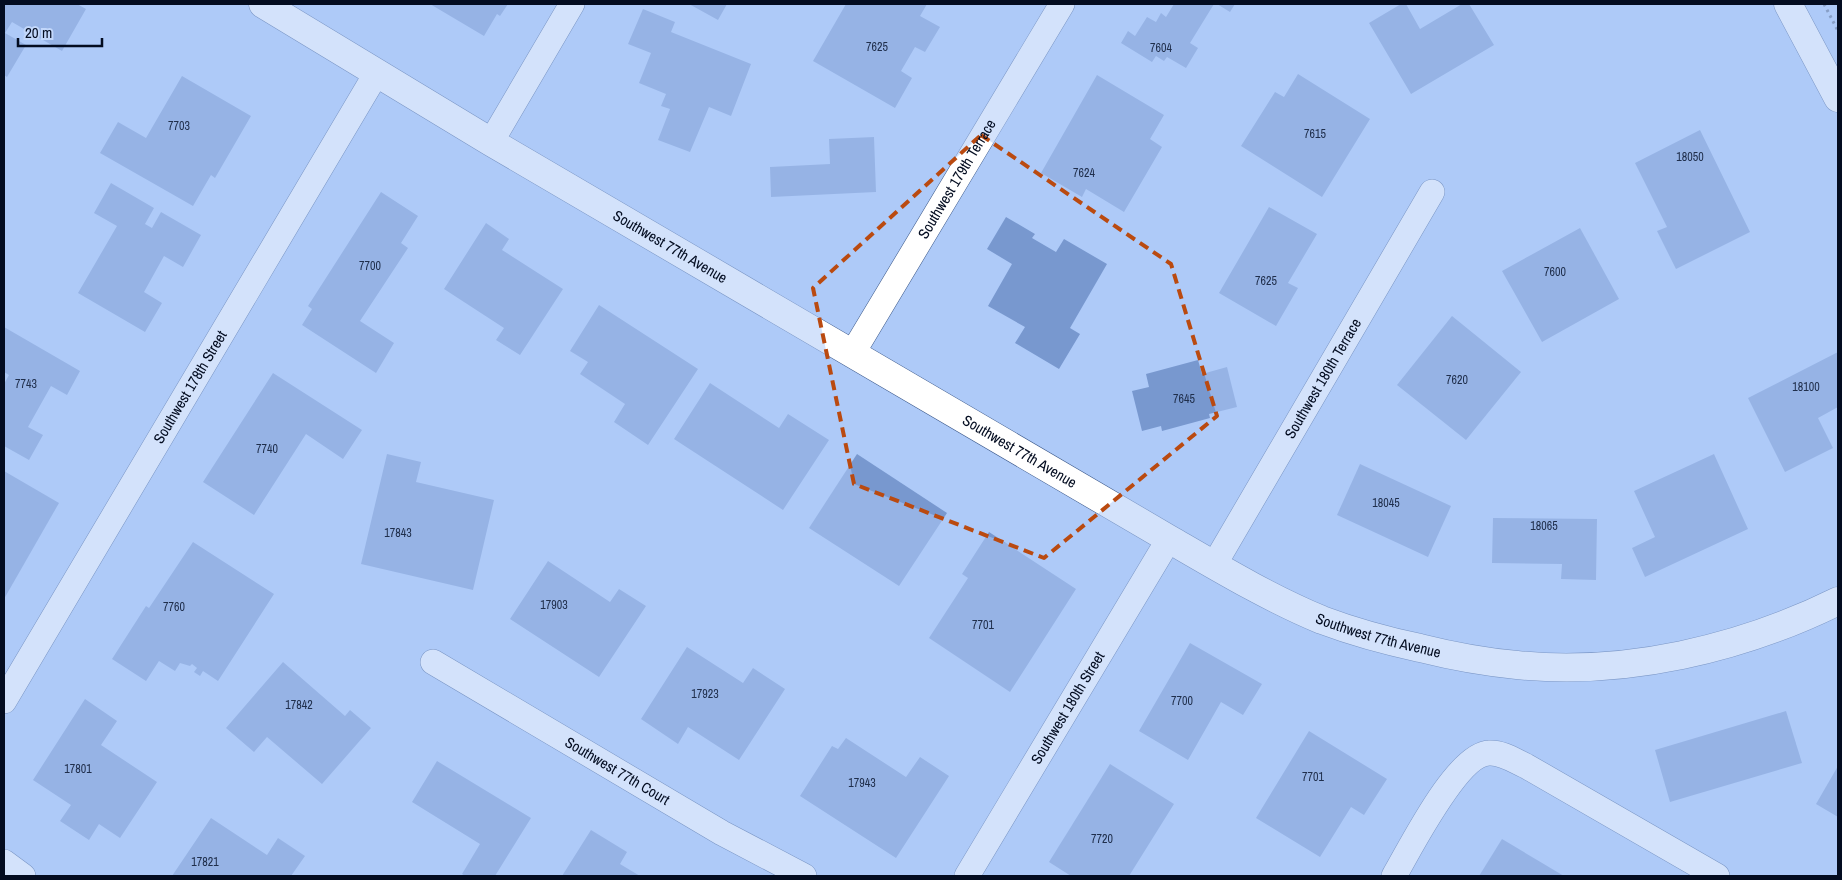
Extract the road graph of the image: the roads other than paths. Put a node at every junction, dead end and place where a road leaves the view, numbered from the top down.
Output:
1 (263, 4) edge
2 (572, 4) edge
3 (1062, 4) edge
4 (1788, 4) edge
5 (376, 74) junction
6 (1838, 98) edge
7 (491, 142) junction
8 (1432, 192) dead end
9 (852, 354) junction
10 (1169, 539) junction
11 (1214, 565) junction
12 (1838, 601) edge
13 (433, 662) dead end
14 (4, 701) edge
15 (4, 862) edge
16 (23, 876) edge
17 (804, 876) edge
18 (967, 876) edge
19 (1394, 876) edge
20 (1717, 876) edge

1 - 5 street, Southwest 77th Avenue
2 - 7 street
3 - 9 street, Southwest 179th Terrace
4 - 6 street
5 - 7 street, Southwest 77th Avenue
5 - 14 street, Southwest 178th Street
7 - 9 street, Southwest 77th Avenue
8 - 11 street, Southwest 180th Terrace
9 - 10 street, Southwest 77th Avenue
10 - 11 street, Southwest 77th Avenue
10 - 18 street, Southwest 180th Street
11 - 12 street, Southwest 77th Avenue
13 - 17 street, Southwest 77th Court
15 - 16 street
19 - 20 street

